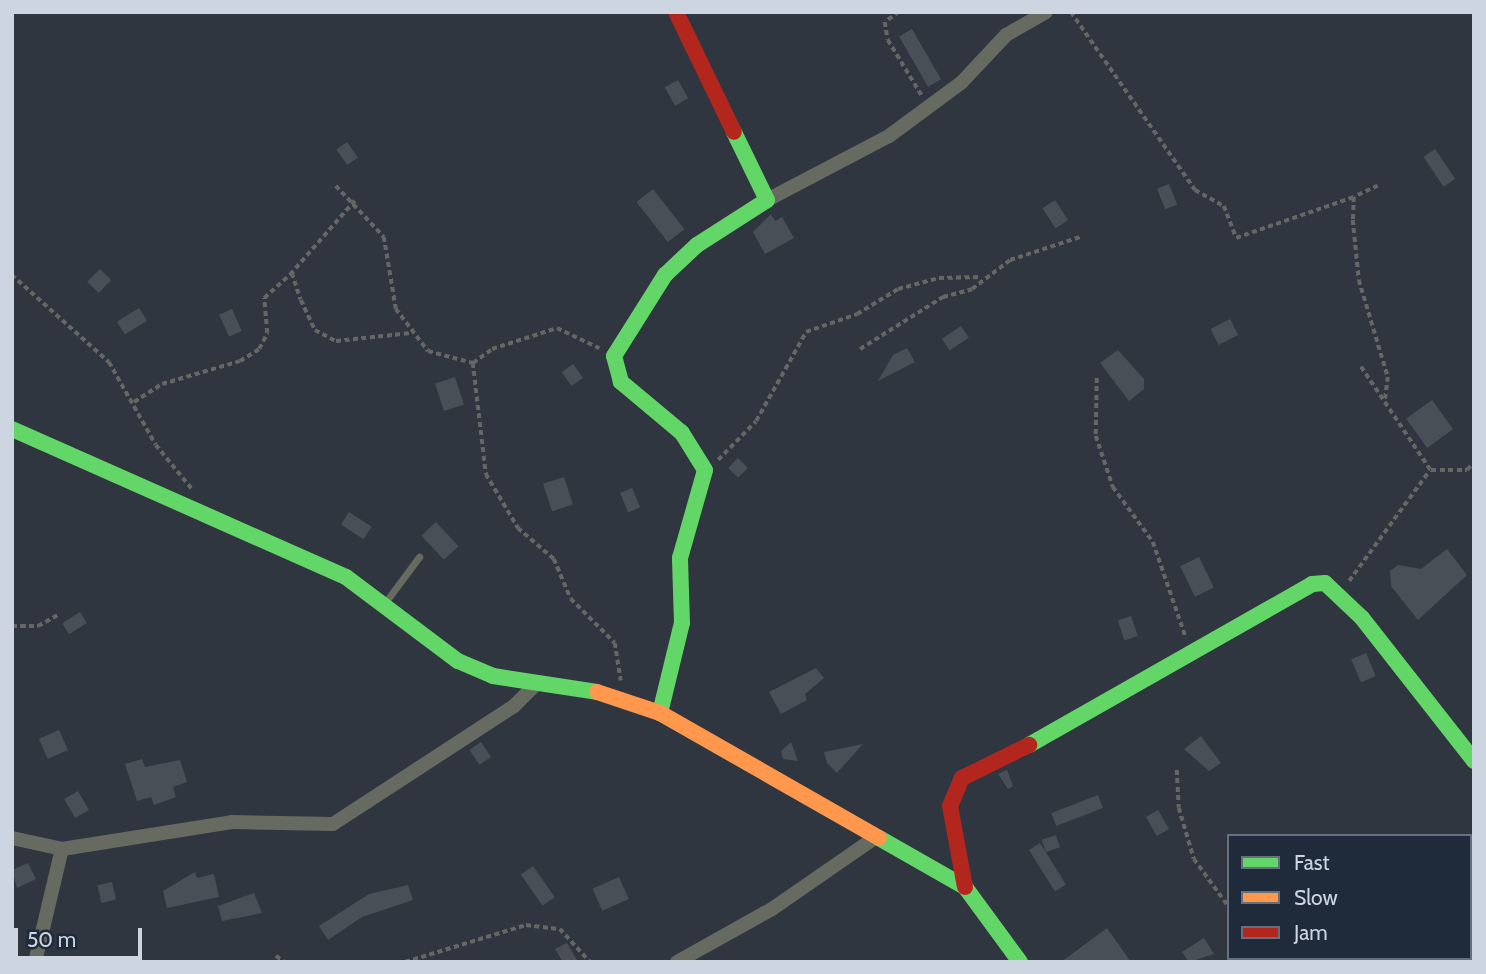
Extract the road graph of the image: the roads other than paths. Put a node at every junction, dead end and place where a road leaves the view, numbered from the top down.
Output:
1 (676, 12) edge
2 (1046, 12) edge
3 (767, 200) junction
4 (12, 429) edge
5 (419, 557) dead end
6 (384, 604) junction
7 (537, 682) junction
8 (660, 713) junction
9 (1474, 761) edge
10 (12, 838) edge
11 (873, 839) junction
12 (62, 849) junction
13 (965, 887) junction
14 (35, 962) edge
15 (677, 962) edge
16 (1020, 962) edge

1 - 3 street
2 - 3 street
3 - 8 street
4 - 6 street
5 - 6 lane
6 - 7 street
7 - 8 street
7 - 12 street
8 - 11 street
9 - 13 street
10 - 12 street
11 - 13 street
11 - 15 street
12 - 14 street
13 - 16 street

